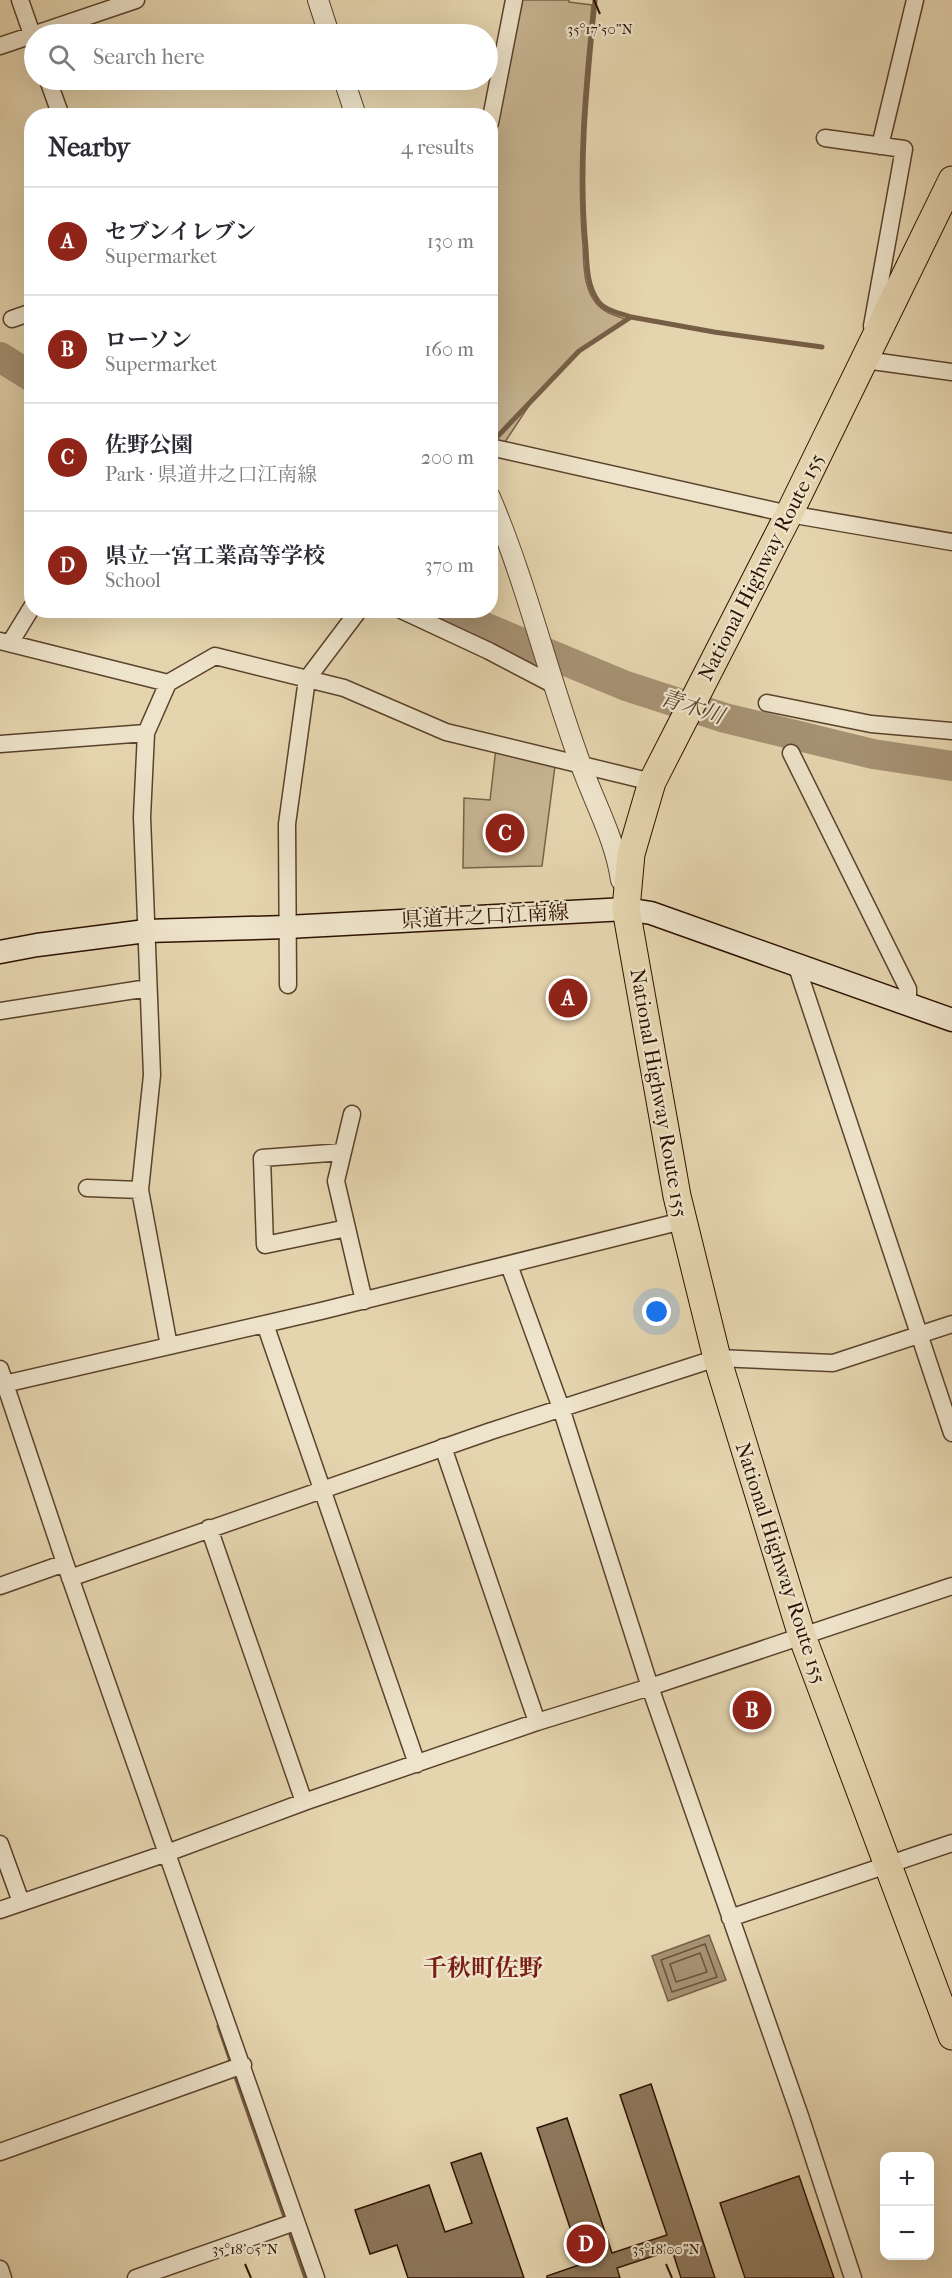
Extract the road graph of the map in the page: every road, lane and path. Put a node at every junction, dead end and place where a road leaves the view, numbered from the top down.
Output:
1 (21, 0) edge
2 (136, 0) edge
3 (318, 0) edge
4 (514, 0) edge
5 (915, 0) edge
6 (29, 24) edge
7 (69, 24) edge
8 (326, 24) edge
9 (24, 39) edge
10 (0, 46) edge
11 (498, 82) edge
12 (52, 90) edge
13 (348, 90) edge
14 (496, 90) edge
15 (58, 108) edge
16 (354, 108) edge
17 (493, 108) edge
18 (825, 138) dead end
19 (880, 146) junction
20 (950, 190) edge
21 (24, 315) edge
22 (12, 319) dead end
23 (865, 360) junction
24 (952, 372) edge
25 (498, 449) edge
26 (789, 514) junction
27 (498, 516) edge
28 (952, 542) edge
29 (24, 618) edge
30 (353, 618) edge
31 (418, 618) edge
32 (5, 642) edge
33 (307, 679) junction
34 (553, 680) junction
35 (168, 683) junction
36 (767, 703) dead end
37 (952, 731) edge
38 (146, 733) junction
39 (0, 744) edge
40 (791, 753) dead end
41 (581, 765) junction
42 (652, 782) junction
43 (626, 909) junction
44 (287, 927) junction
45 (146, 931) junction
46 (0, 952) edge
47 (796, 964) junction
48 (288, 986) dead end
49 (148, 988) junction
50 (908, 1004) junction
51 (0, 1011) edge
52 (952, 1020) edge
53 (352, 1114) dead end
54 (343, 1152) junction
55 (87, 1188) dead end
56 (140, 1190) junction
57 (682, 1221) junction
58 (347, 1228) junction
59 (509, 1265) junction
60 (364, 1301) junction
61 (265, 1324) junction
62 (952, 1324) edge
63 (919, 1335) junction
64 (169, 1346) junction
65 (717, 1358) junction
66 (2, 1379) edge
67 (561, 1408) junction
68 (952, 1433) edge
69 (443, 1447) junction
70 (322, 1489) junction
71 (209, 1528) junction
72 (67, 1570) junction
73 (0, 1586) edge
74 (952, 1586) edge
75 (802, 1636) junction
76 (650, 1687) junction
77 (537, 1722) junction
78 (417, 1764) junction
79 (304, 1802) junction
80 (952, 1843) edge
81 (0, 1844) edge
82 (167, 1853) junction
83 (887, 1865) junction
84 (21, 1902) junction
85 (0, 1910) edge
86 (730, 1918) junction
87 (952, 2036) edge
88 (243, 2065) junction
89 (0, 2152) edge
90 (295, 2222) junction
91 (0, 2269) edge
92 (3, 2278) edge
93 (136, 2278) edge
94 (316, 2278) edge
95 (853, 2278) edge

1 - 6 street
2 - 7 street
3 - 8 street
4 - 11 street
5 - 19 street
9 - 10 street
12 - 15 street
13 - 16 street
14 - 17 street
18 - 19 street
19 - 23 street
20 - 23 highway, National Highway Route 155
21 - 22 street
23 - 24 street
23 - 26 highway, National Highway Route 155
25 - 26 street
26 - 28 street
26 - 42 highway, National Highway Route 155
27 - 34 street
29 - 32 street
30 - 33 street
31 - 34 street
32 - 35 street
33 - 35 street
33 - 41 street
33 - 44 street
34 - 41 street
35 - 38 street
36 - 37 street
38 - 39 street
38 - 45 street
40 - 50 street
41 - 42 street
41 - 43 street
42 - 43 highway, National Highway Route 155
43 - 44 main road, 県道井之口江南線
43 - 47 main road, 県道井之口江南線
43 - 57 highway, National Highway Route 155
44 - 45 main road, 県道井之口江南線
44 - 48 street
45 - 46 main road, 県道井之口江南線
45 - 49 street
47 - 50 main road, 県道井之口江南線
47 - 63 street
49 - 51 street
49 - 56 street
50 - 52 main road, 県道井之口江南線
53 - 54 street
54 - 58 street
54 - 58 street
55 - 56 street
56 - 64 street
57 - 59 street
57 - 65 highway, National Highway Route 155
58 - 60 street
59 - 60 street
59 - 67 street
60 - 61 street
61 - 64 street
61 - 70 street
62 - 63 street
63 - 65 street
63 - 68 street
64 - 66 street
65 - 67 street
65 - 75 highway, National Highway Route 155
66 - 72 street
67 - 69 street
67 - 76 street
69 - 70 street
69 - 77 street
70 - 71 street
70 - 78 street
71 - 72 street
71 - 79 street
72 - 73 street
72 - 82 street
74 - 75 street
75 - 76 street
75 - 83 highway, National Highway Route 155
76 - 77 street
76 - 86 street
77 - 78 street
78 - 79 street
79 - 82 street
80 - 83 street
81 - 84 street
82 - 84 street
82 - 88 street
83 - 86 street
83 - 87 highway, National Highway Route 155
84 - 85 street
86 - 95 street
88 - 89 street
88 - 90 street
90 - 93 street
90 - 94 street
91 - 92 street

